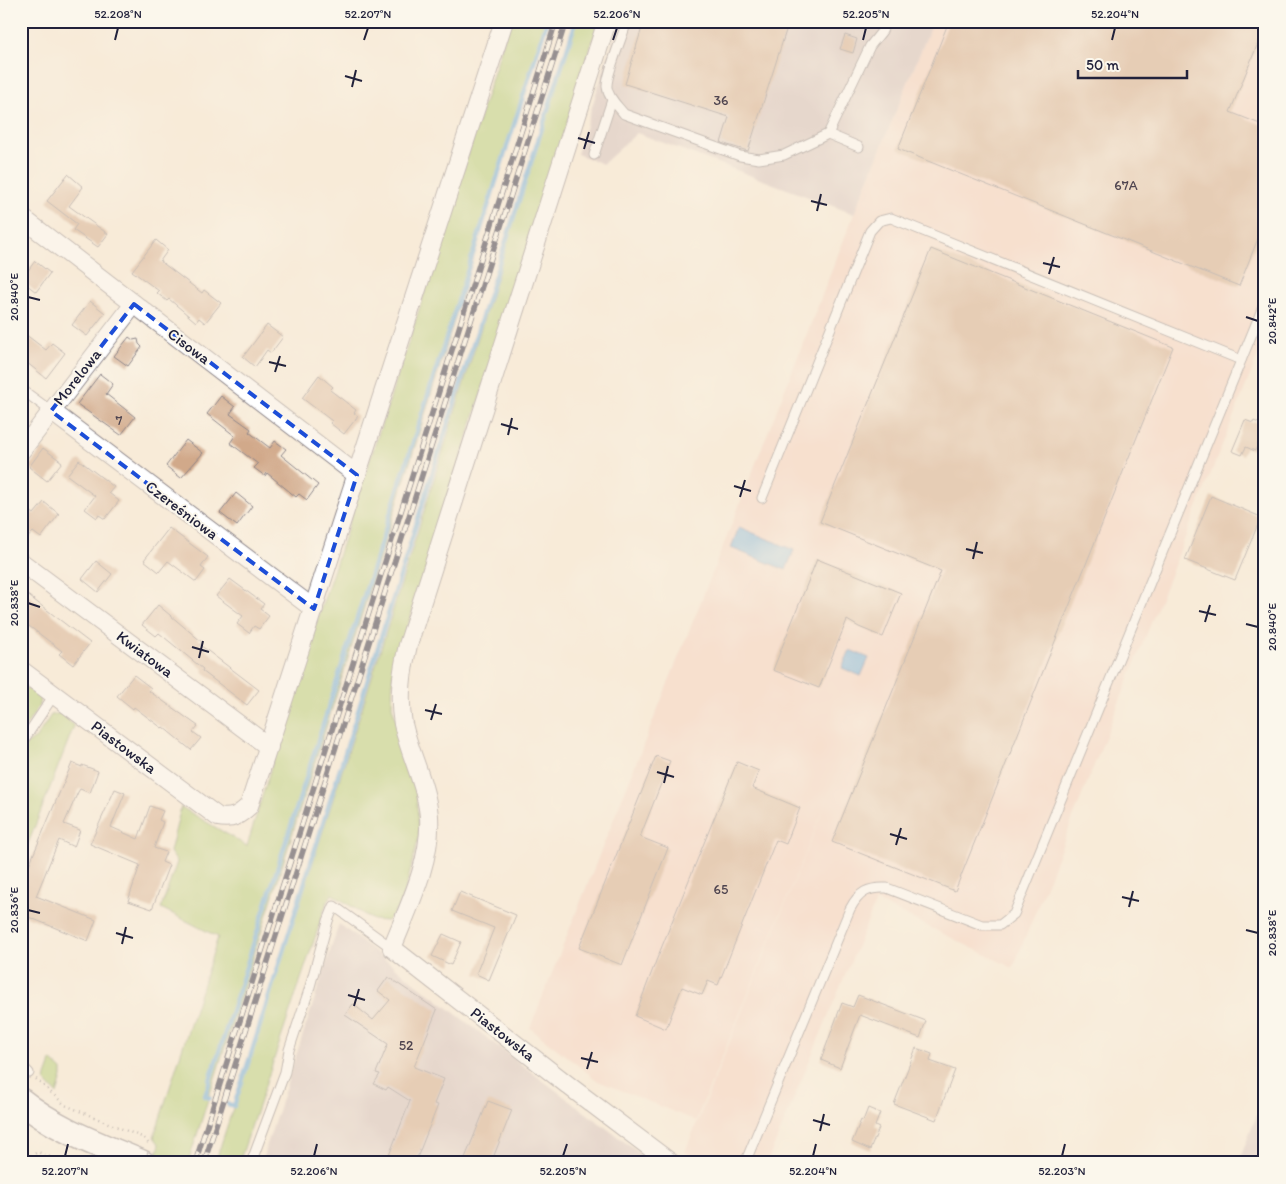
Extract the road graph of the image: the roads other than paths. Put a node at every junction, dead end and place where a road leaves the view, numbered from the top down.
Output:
1 (504, 21) edge
2 (607, 21) edge
3 (627, 21) edge
4 (886, 21) edge
5 (612, 100) junction
6 (828, 134) junction
7 (859, 147) dead end
8 (594, 155) dead end
9 (21, 217) edge
10 (1265, 302) edge
11 (134, 304) junction
12 (1241, 360) junction
13 (21, 389) edge
14 (51, 411) junction
15 (21, 451) edge
16 (357, 475) junction
17 (762, 498) dead end
18 (21, 562) edge
19 (314, 609) junction
20 (21, 670) edge
21 (54, 695) junction
22 (21, 744) edge
23 (269, 747) junction
24 (392, 948) junction
25 (21, 1065) edge
26 (29, 1073) road end
27 (21, 1101) edge
28 (149, 1154) edge
29 (251, 1163) edge
30 (671, 1163) edge
31 (746, 1163) edge

1 - 16 street
2 - 24 street
3 - 5 lane
4 - 6 lane
5 - 6 lane
5 - 8 lane
6 - 7 lane
9 - 11 street, Cisowa
10 - 12 lane
11 - 14 street, Morelowa
11 - 16 street, Cisowa
12 - 17 lane
12 - 31 lane
13 - 14 lane
14 - 15 street, Morelowa
14 - 19 street, Czereśniowa
16 - 19 street
18 - 23 street, Kwiatowa
19 - 23 street
20 - 21 street, Piastowska
21 - 22 lane
21 - 23 street, Piastowska
24 - 29 lane, Piastowska
24 - 30 street, Piastowska
25 - 26 lane
27 - 28 street

